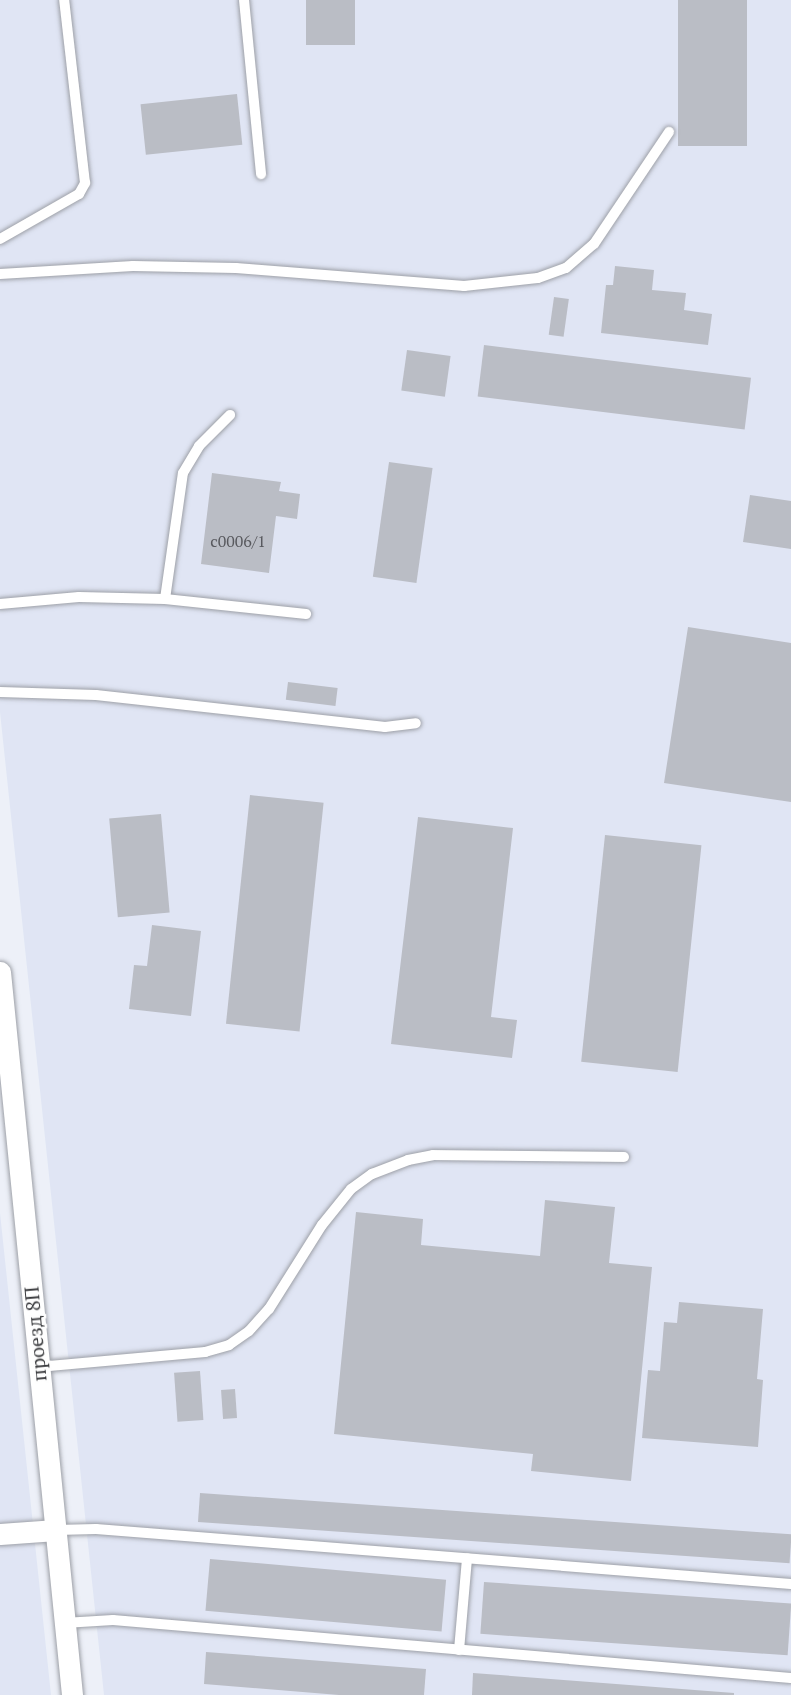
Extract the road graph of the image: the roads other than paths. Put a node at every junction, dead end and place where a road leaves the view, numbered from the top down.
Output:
1 (64, 0) edge
2 (244, 0) edge
3 (669, 132) dead end
4 (261, 174) dead end
5 (0, 238) edge
6 (0, 274) edge
7 (230, 416) dead end
8 (165, 599) junction
9 (0, 604) edge
10 (306, 614) dead end
11 (0, 692) edge
12 (416, 723) dead end
13 (0, 972) edge
14 (7, 1100) edge
15 (624, 1157) dead end
16 (38, 1368) junction
17 (56, 1530) junction
18 (0, 1534) edge
19 (467, 1558) junction
20 (791, 1584) edge
21 (64, 1623) junction
22 (459, 1650) junction
23 (791, 1678) edge
24 (72, 1695) edge

1 - 5 lane
2 - 4 lane
3 - 6 lane
7 - 8 lane
8 - 9 lane
8 - 10 lane
11 - 12 lane
13 - 14 street, проезд 8П
14 - 16 street, проезд 8П
15 - 16 lane
16 - 17 street, проезд 8П
17 - 18 street
17 - 19 lane
17 - 21 street, проезд 8П
19 - 20 lane
19 - 22 lane
21 - 22 lane
21 - 24 street, проезд 8П
22 - 23 lane

